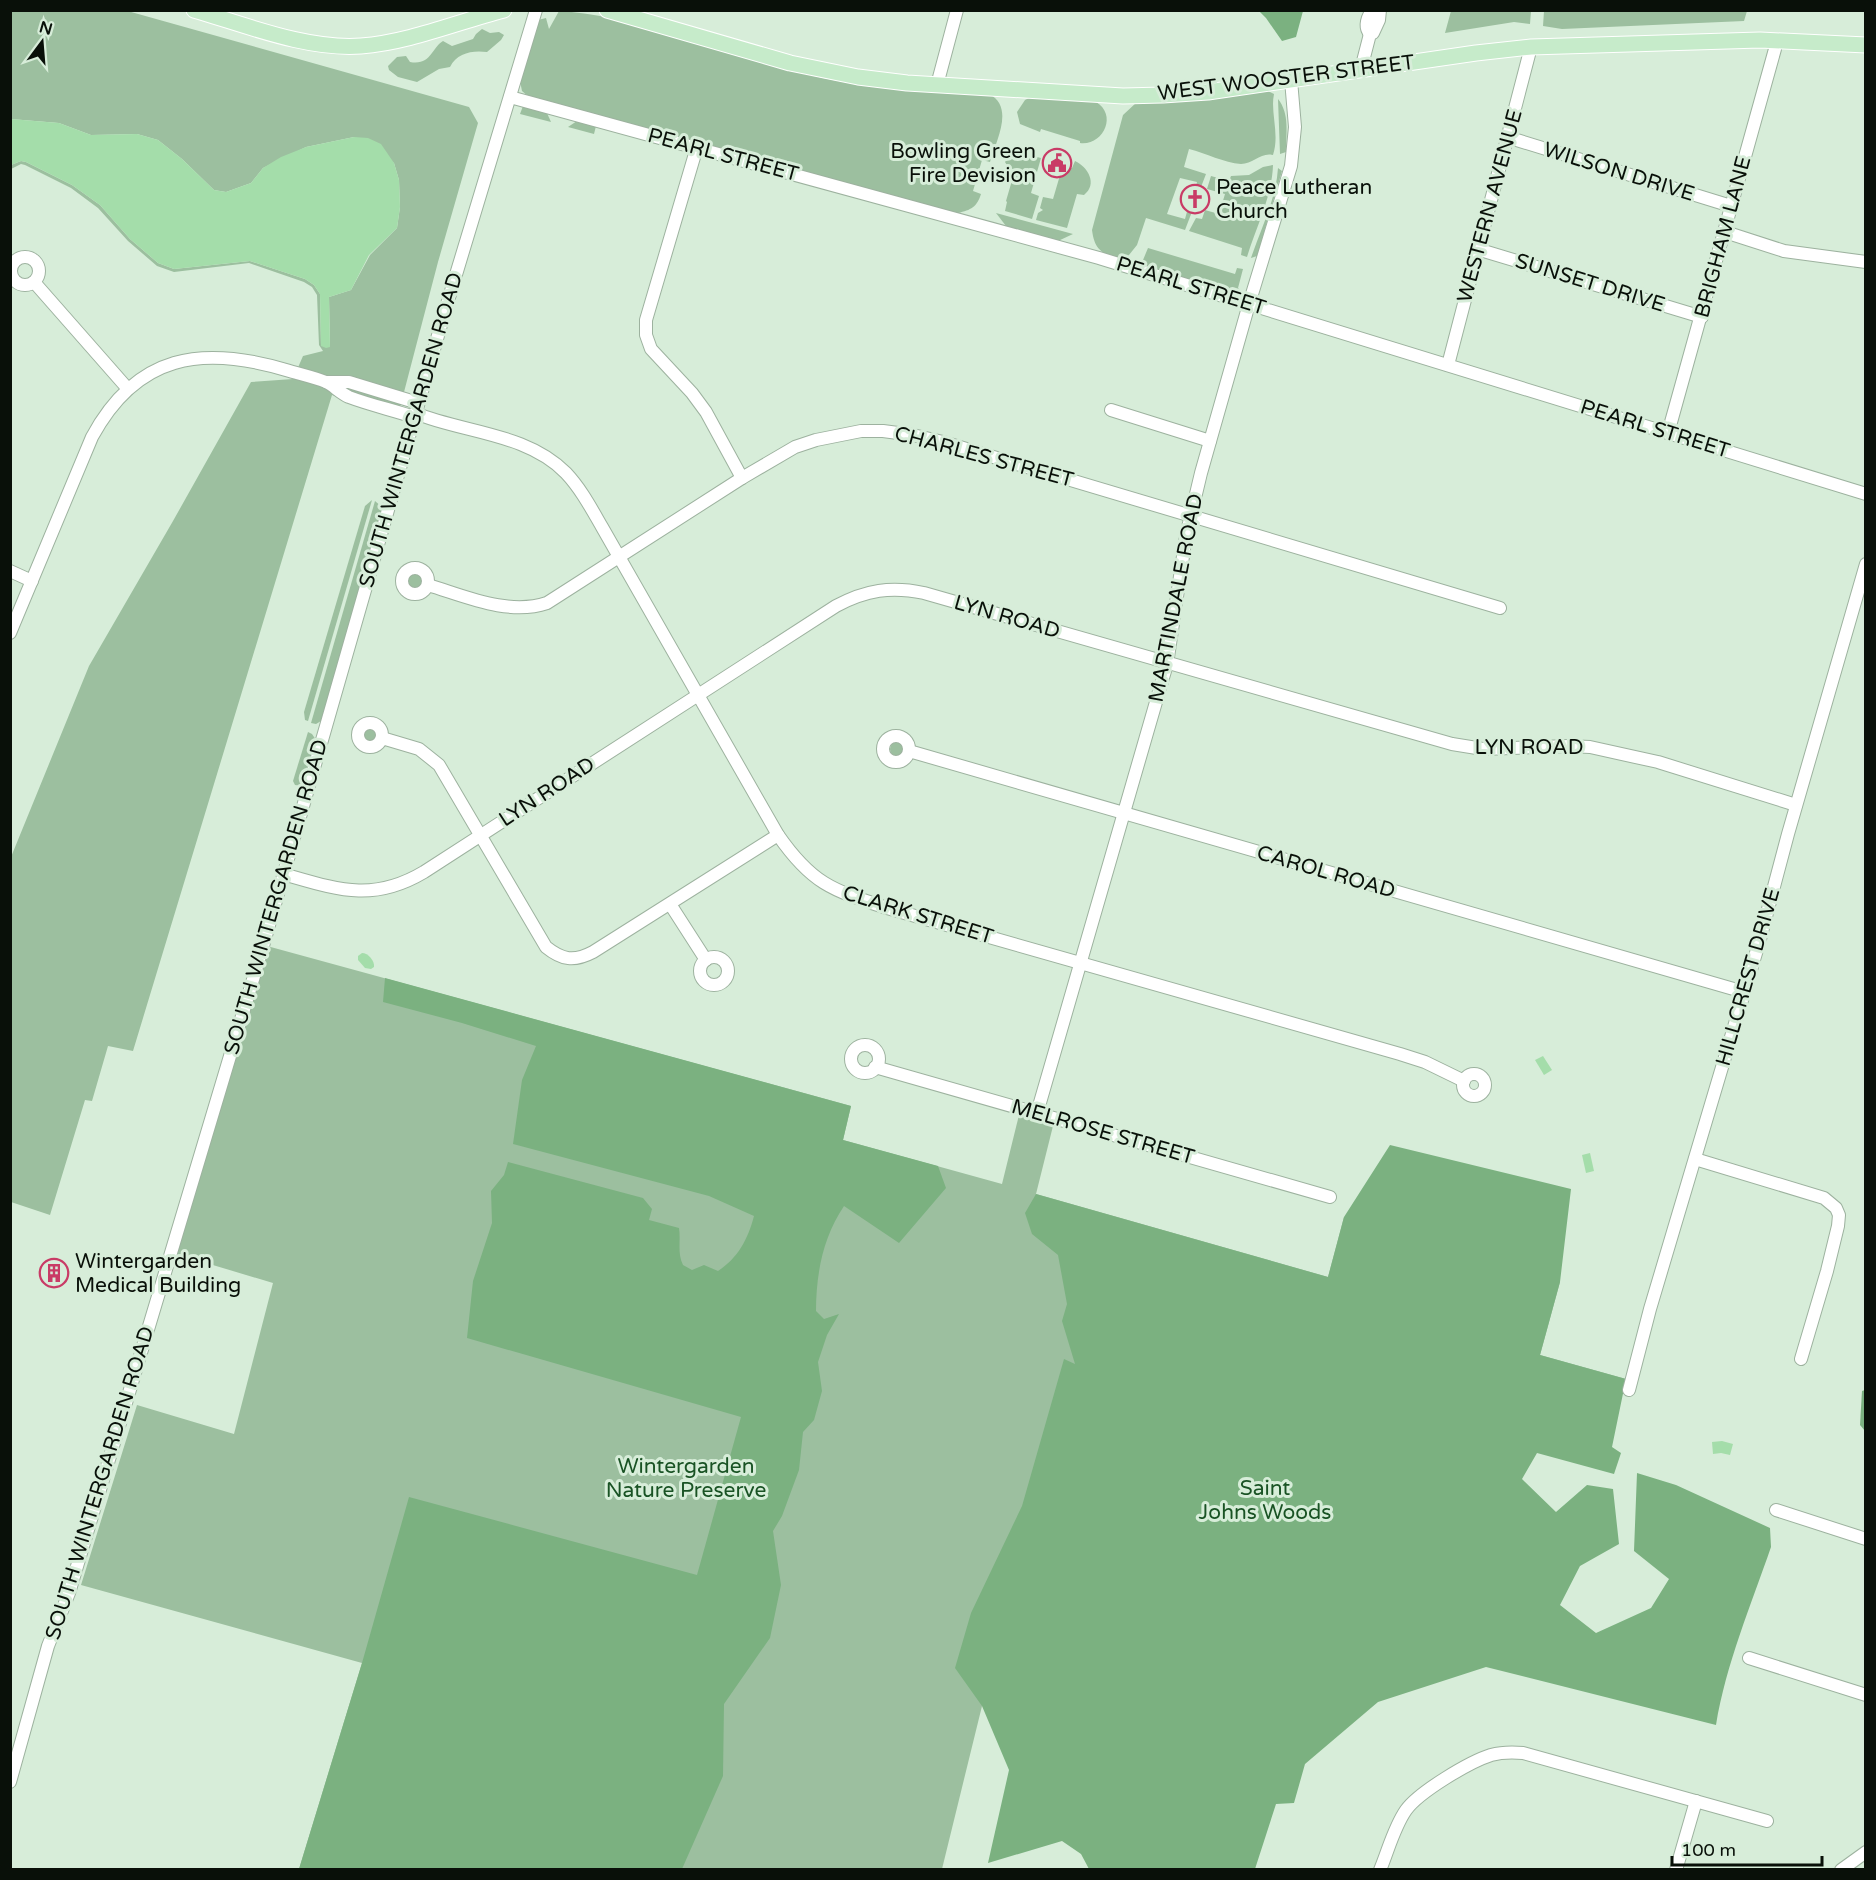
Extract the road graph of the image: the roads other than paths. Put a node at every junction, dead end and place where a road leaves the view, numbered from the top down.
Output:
1 (194, 10) edge
2 (504, 10) edge
3 (536, 10) edge
4 (606, 10) edge
5 (957, 10) edge
6 (1372, 10) edge
7 (1380, 10) edge
8 (1370, 34) junction
9 (1774, 40) junction
10 (1866, 45) edge
11 (1532, 47) junction
12 (1361, 69) junction
13 (1291, 80) junction
14 (937, 84) junction
15 (510, 97) junction
16 (1507, 137) junction
17 (697, 147) junction
18 (1731, 206) junction
19 (1725, 232) junction
20 (1477, 249) junction
21 (1866, 262) edge
22 (34, 282) dead end
23 (1249, 304) junction
24 (1702, 317) junction
25 (1448, 365) junction
26 (128, 388) junction
27 (1111, 410) dead end
28 (416, 411) junction
29 (1668, 434) junction
30 (1210, 441) junction
31 (742, 478) junction
32 (1866, 494) edge
33 (1191, 515) junction
34 (619, 558) junction
35 (1866, 564) edge
36 (10, 572) edge
37 (32, 580) junction
38 (428, 585) dead end
39 (1500, 608) dead end
40 (10, 633) edge
41 (1167, 664) junction
42 (697, 695) junction
43 (382, 738) dead end
44 (909, 751) dead end
45 (1796, 805) junction
46 (1124, 814) junction
47 (482, 835) junction
48 (778, 835) junction
49 (283, 874) junction
50 (670, 904) junction
51 (706, 960) dead end
52 (1081, 964) junction
53 (1744, 992) junction
54 (875, 1068) dead end
55 (1464, 1081) dead end
56 (1037, 1113) junction
57 (1695, 1159) junction
58 (1330, 1197) dead end
59 (1801, 1359) dead end
60 (1629, 1390) dead end
61 (1776, 1510) dead end
62 (1866, 1539) edge
63 (1749, 1658) dead end
64 (1866, 1695) edge
65 (10, 1782) edge
66 (1695, 1801) junction
67 (1767, 1821) dead end
68 (1866, 1852) edge
69 (1380, 1869) edge
70 (1676, 1869) edge
71 (1841, 1869) edge

1 - 2 main road
3 - 15 street, SOUTH WINTERGARDEN ROAD
4 - 14 main road, WEST WOOSTER STREET
5 - 14 street
6 - 8 street
7 - 8 street
8 - 12 street
9 - 10 main road, WEST WOOSTER STREET
9 - 11 main road, WEST WOOSTER STREET
9 - 18 street, BRIGHAM LANE
11 - 12 main road, WEST WOOSTER STREET
11 - 16 street, WESTERN AVENUE
12 - 13 main road, WEST WOOSTER STREET
13 - 14 main road, WEST WOOSTER STREET
13 - 23 street, MARTINDALE ROAD
15 - 17 street, PEARL STREET
15 - 28 street, SOUTH WINTERGARDEN ROAD
16 - 18 street, WILSON DRIVE
16 - 20 street, WESTERN AVENUE
17 - 23 street, PEARL STREET
17 - 31 street
18 - 19 street, BRIGHAM LANE
19 - 21 street
19 - 24 street, BRIGHAM LANE
20 - 24 street, SUNSET DRIVE
20 - 25 street, WESTERN AVENUE
22 - 26 street
23 - 25 street, PEARL STREET
23 - 30 street, MARTINDALE ROAD
24 - 29 street, BRIGHAM LANE
25 - 29 street, PEARL STREET
26 - 28 street, CLARK STREET
26 - 37 street, CLARK STREET
27 - 30 street
28 - 34 street, CLARK STREET
28 - 49 street, SOUTH WINTERGARDEN ROAD
29 - 32 street, PEARL STREET
30 - 33 street, MARTINDALE ROAD
31 - 33 street, CHARLES STREET
31 - 34 street, CHARLES STREET
33 - 39 street, CHARLES STREET
33 - 41 street, MARTINDALE ROAD
34 - 38 street, CHARLES STREET
34 - 42 street, CLARK STREET
35 - 45 street, HILLCREST DRIVE
36 - 37 street
37 - 40 street, CLARK STREET
41 - 42 street, LYN ROAD
41 - 45 street, LYN ROAD
41 - 46 street, MARTINDALE ROAD
42 - 47 street, LYN ROAD
42 - 48 street, CLARK STREET
43 - 47 street
44 - 46 street, CAROL ROAD
45 - 53 street, HILLCREST DRIVE
46 - 52 street, MARTINDALE ROAD
46 - 53 street, CAROL ROAD
47 - 49 street, LYN ROAD
47 - 50 street
48 - 50 street
48 - 52 street, CLARK STREET
49 - 65 street, SOUTH WINTERGARDEN ROAD
50 - 51 street
52 - 55 street, CLARK STREET
52 - 56 street, MARTINDALE ROAD
53 - 57 street, HILLCREST DRIVE
54 - 56 street, MELROSE STREET
56 - 58 street, MELROSE STREET
57 - 59 street
57 - 60 street, HILLCREST DRIVE
61 - 62 street
63 - 64 street
66 - 67 street
66 - 69 street
66 - 70 street
68 - 71 street

